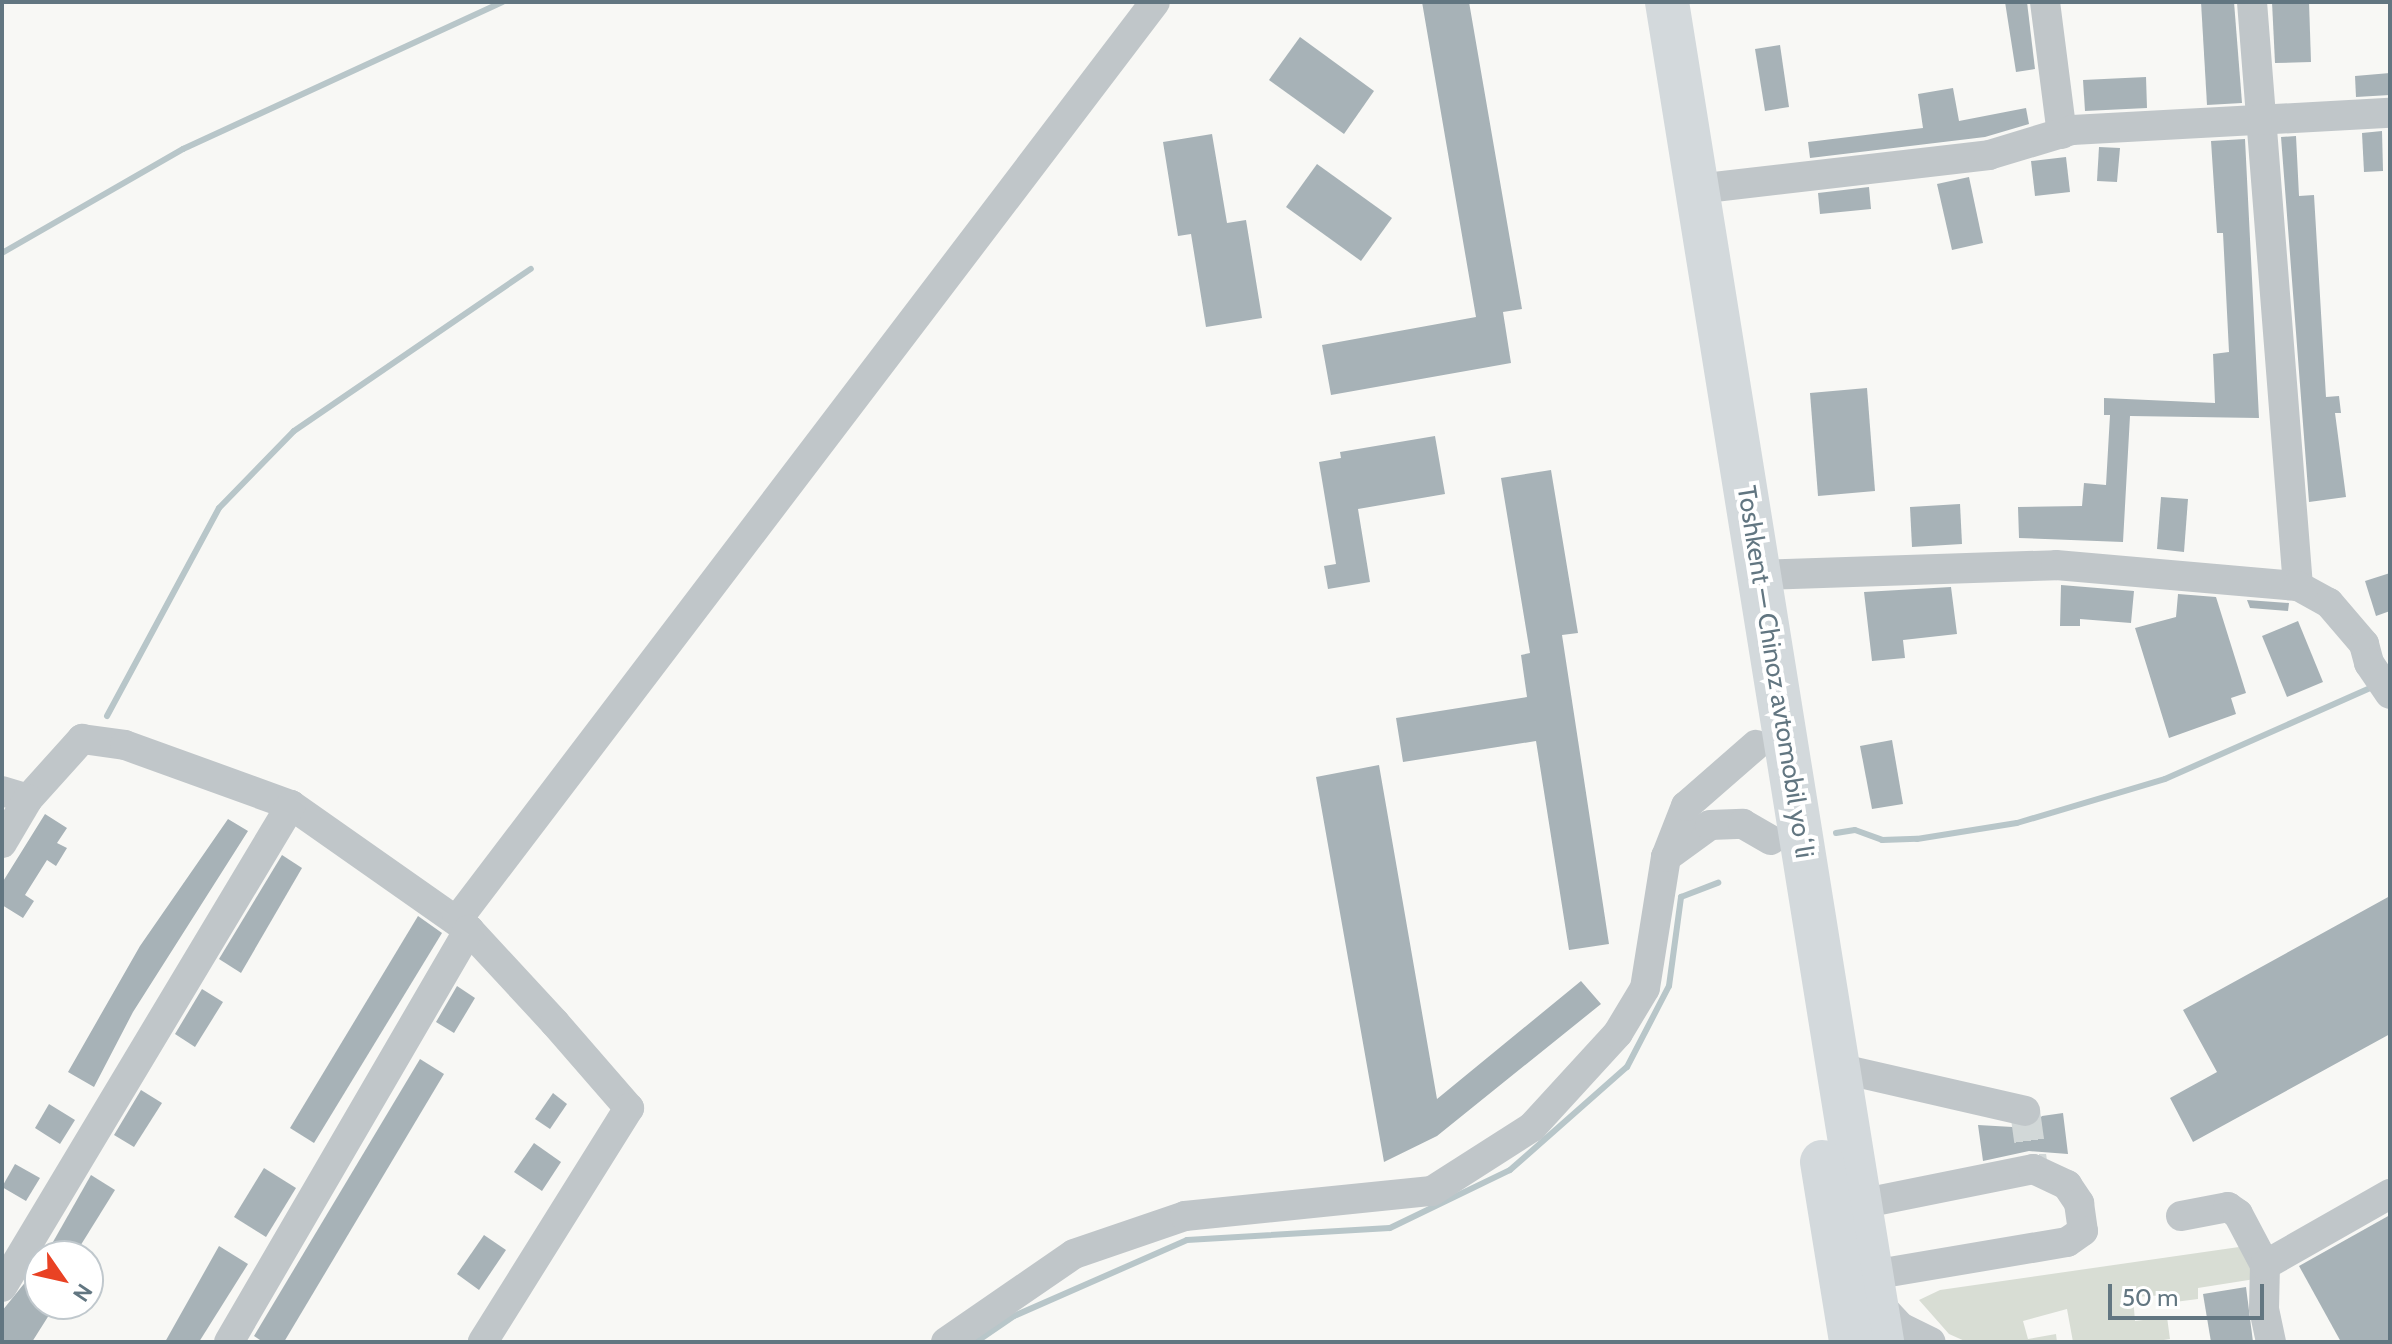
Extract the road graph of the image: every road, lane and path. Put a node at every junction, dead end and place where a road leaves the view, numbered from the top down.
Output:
1 (1155, 2) edge
2 (1638, 2) edge
3 (1667, 2) edge
4 (2045, 2) edge
5 (2252, 2) edge
6 (2390, 113) edge
7 (2258, 120) junction
8 (2062, 134) junction
9 (1697, 189) junction
10 (1694, 262) junction
11 (1759, 575) junction
12 (2298, 586) junction
13 (2377, 639) edge
14 (2390, 694) edge
15 (1756, 745) junction
16 (15, 795) edge
17 (291, 805) junction
18 (1771, 840) junction
19 (2, 843) edge
20 (1666, 857) junction
21 (463, 925) junction
22 (1838, 1068) junction
23 (2025, 1111) dead end
24 (2390, 1194) edge
25 (1860, 1204) junction
26 (2181, 1216) dead end
27 (2265, 1265) junction
28 (2, 1287) edge
29 (1876, 1306) edge
30 (229, 1342) edge
31 (483, 1342) edge
32 (946, 1342) edge
33 (1851, 1342) edge
34 (1931, 1342) edge
35 (2271, 1342) edge

1 - 21 street
2 - 10 highway, Toshkent — Chinoz avtomobil yoʻli
3 - 9 highway, Toshkent — Chinoz avtomobil yoʻli
4 - 8 street
5 - 7 street
6 - 7 street
7 - 8 street
7 - 12 street
8 - 9 street
9 - 10 highway, Toshkent — Chinoz avtomobil yoʻli
10 - 11 highway, Toshkent — Chinoz avtomobil yoʻli
10 - 15 highway, Toshkent — Chinoz avtomobil yoʻli
11 - 12 street
11 - 22 highway, Toshkent — Chinoz avtomobil yoʻli
12 - 13 street
13 - 14 street
15 - 18 highway, Toshkent — Chinoz avtomobil yoʻli
15 - 20 street
16 - 17 street
16 - 19 street
17 - 21 street
17 - 28 street
18 - 20 street
18 - 33 highway, Toshkent — Chinoz avtomobil yoʻli
20 - 32 street
21 - 30 street
21 - 31 street
22 - 23 street
22 - 25 highway, Toshkent — Chinoz avtomobil yoʻli
24 - 27 street
25 - 29 highway, Toshkent — Chinoz avtomobil yoʻli
25 - 29 street
26 - 27 street
27 - 35 street
29 - 34 street

